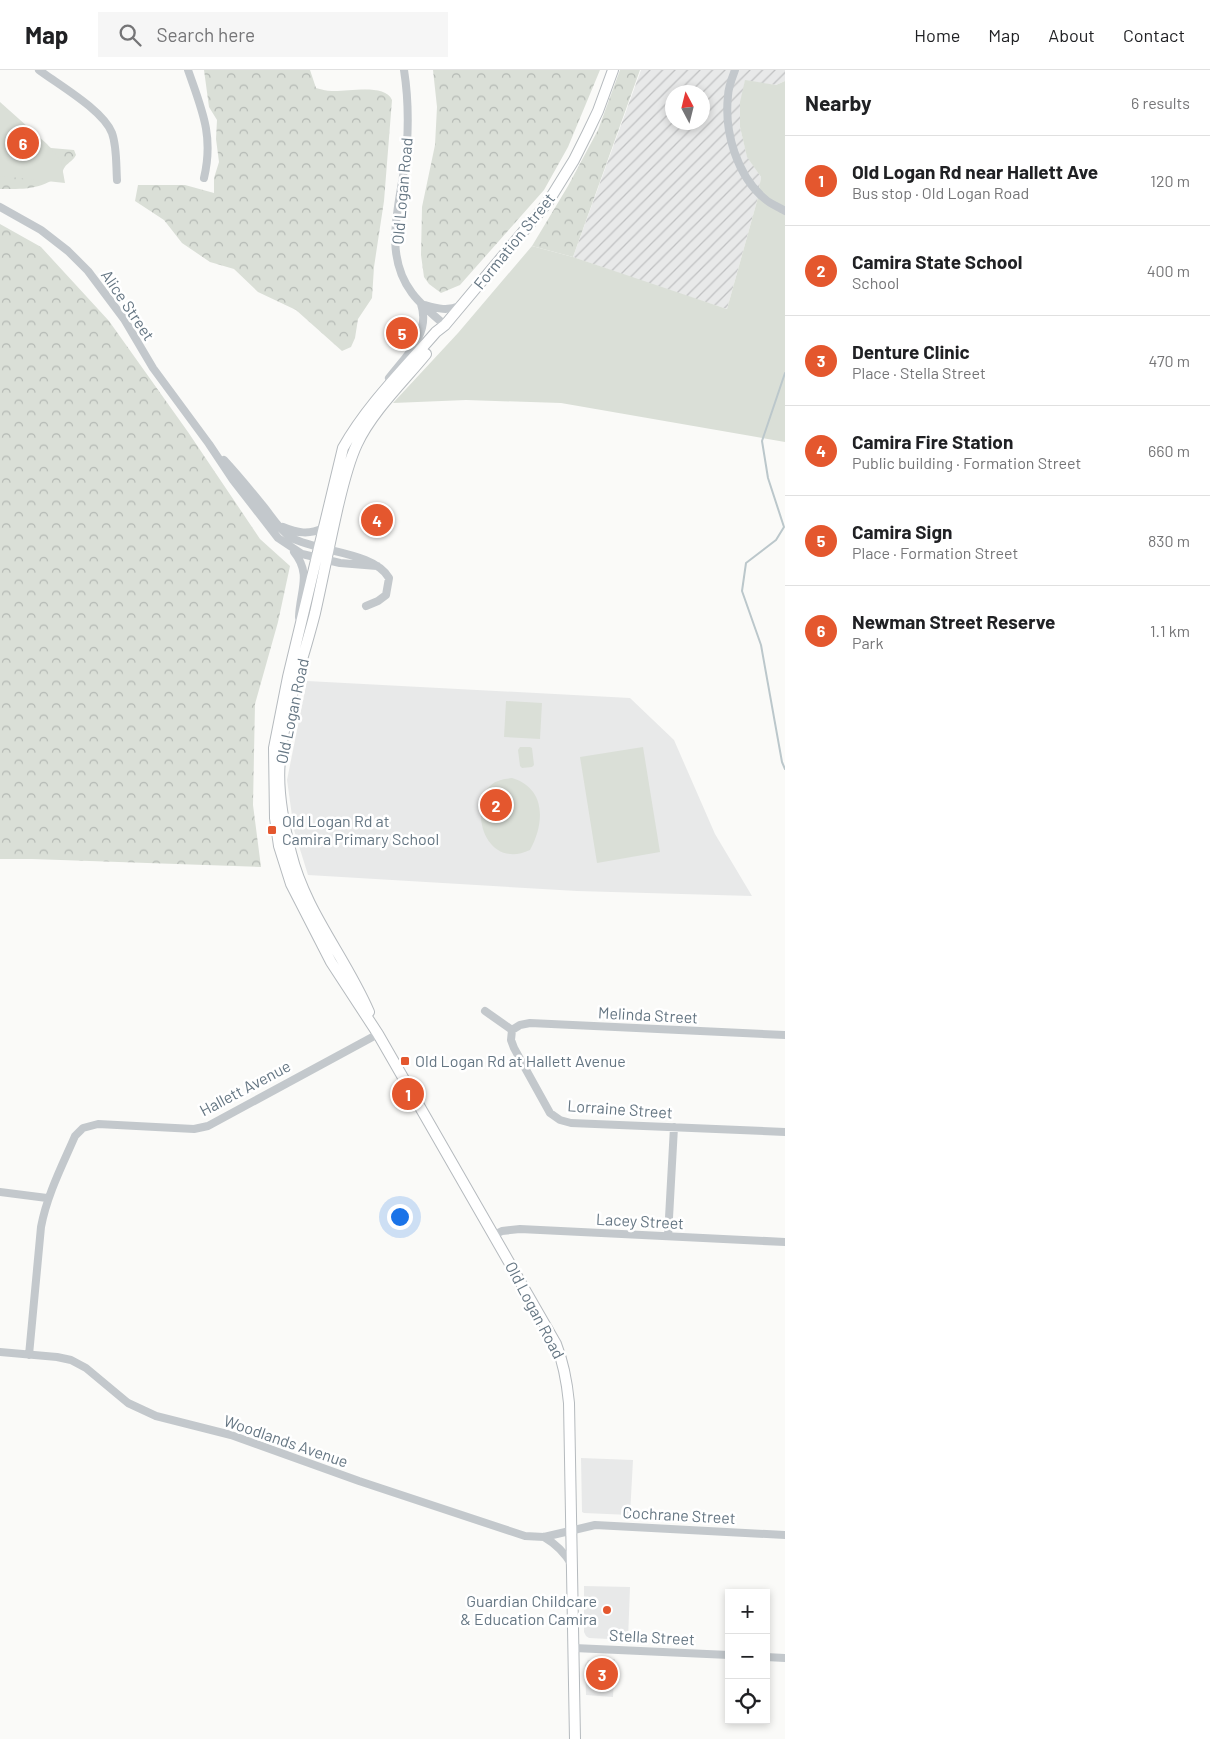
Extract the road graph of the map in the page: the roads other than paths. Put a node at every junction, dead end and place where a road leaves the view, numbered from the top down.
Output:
1 (39, 70) edge
2 (188, 70) edge
3 (404, 70) edge
4 (613, 70) edge
5 (735, 70) edge
6 (204, 178) dead end
7 (117, 180) dead end
8 (0, 207) edge
9 (785, 211) edge
10 (421, 304) junction
11 (460, 306) junction
12 (445, 325) junction
13 (353, 429) junction
14 (209, 444) junction
15 (278, 526) junction
16 (323, 528) junction
17 (292, 548) junction
18 (323, 548) junction
19 (321, 559) junction
20 (377, 566) junction
21 (366, 606) dead end
22 (298, 631) junction
23 (485, 1012) dead end
24 (512, 1030) junction
25 (378, 1034) junction
26 (785, 1035) edge
27 (674, 1127) junction
28 (785, 1132) edge
29 (0, 1192) edge
30 (47, 1198) junction
31 (494, 1235) junction
32 (668, 1236) junction
33 (785, 1242) edge
34 (0, 1352) edge
35 (29, 1355) junction
36 (572, 1529) junction
37 (785, 1535) edge
38 (544, 1537) junction
39 (572, 1565) junction
40 (574, 1648) junction
41 (725, 1655) edge
42 (770, 1657) edge
43 (785, 1658) edge
44 (575, 1739) edge

1 - 7 street
2 - 6 street
3 - 10 street, Old Logan Road
4 - 11 main road, Formation Street
5 - 9 street
8 - 14 street, Alice Street
10 - 11 street
10 - 12 street, Old Logan Road
10 - 13 street
11 - 12 main road, Formation Street
12 - 13 main road, Formation Street
12 - 18 main road, Formation Street
13 - 16 main road, Formation Street
14 - 15 street, Alice Street
14 - 17 street, Alice Street
15 - 16 street
15 - 18 street, Alice Street
16 - 18 main road, Formation Street
17 - 19 street, Alice Street
17 - 22 street, Old Logan Road
18 - 19 main road, Old Logan Road
18 - 20 street, Alice Street
19 - 20 street, Alice Street
19 - 22 main road, Old Logan Road
19 - 25 main road, Old Logan Road
20 - 21 street
22 - 25 main road, Old Logan Road
23 - 24 street
24 - 26 street, Melinda Street
24 - 27 street, Lorraine Street
25 - 30 street, Hallett Avenue
25 - 31 main road, Old Logan Road
27 - 28 street, Lorraine Street
27 - 32 street
29 - 30 street
30 - 35 street, Hallett Avenue
31 - 32 street, Lacey Street
31 - 36 main road, Old Logan Road
32 - 33 street, Lacey Street
34 - 35 street, Woodlands Avenue
35 - 38 street, Woodlands Avenue
36 - 37 street, Cochrane Street
36 - 38 street, Woodlands Avenue
36 - 39 main road, Old Logan Road
38 - 39 street
39 - 40 main road, Old Logan Road
40 - 41 street, Stella Street
40 - 44 main road, Old Logan Road
42 - 43 street

